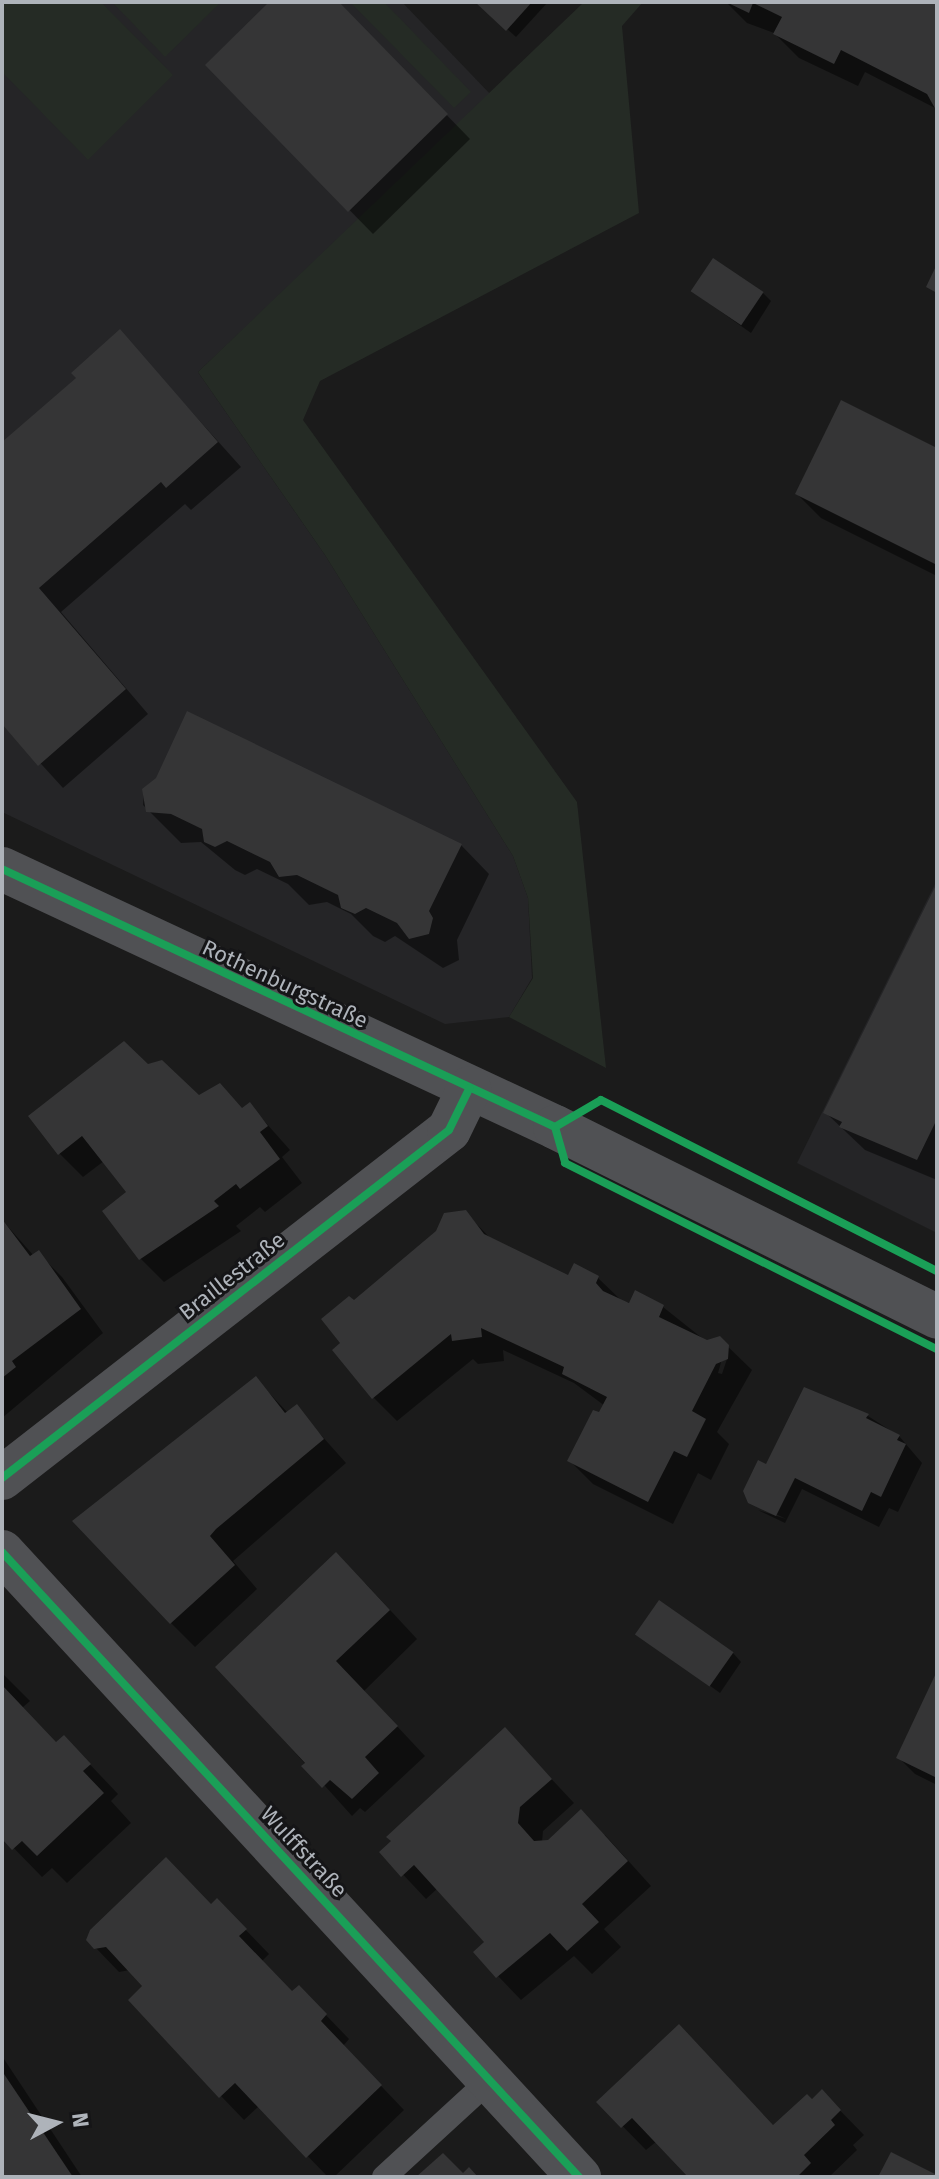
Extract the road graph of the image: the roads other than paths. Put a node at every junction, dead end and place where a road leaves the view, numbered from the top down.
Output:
1 (2, 869) edge
2 (469, 1089) junction
3 (937, 1317) edge
4 (2, 1478) edge
5 (2, 1552) edge
6 (490, 2080) junction
7 (384, 2177) edge
8 (579, 2177) edge

1 - 2 street, Rothenburgstraße
2 - 3 street, Rothenburgstraße
2 - 4 street, Braillestraße
5 - 6 street, Wulffstraße
6 - 7 lane
6 - 8 street, Wulffstraße

